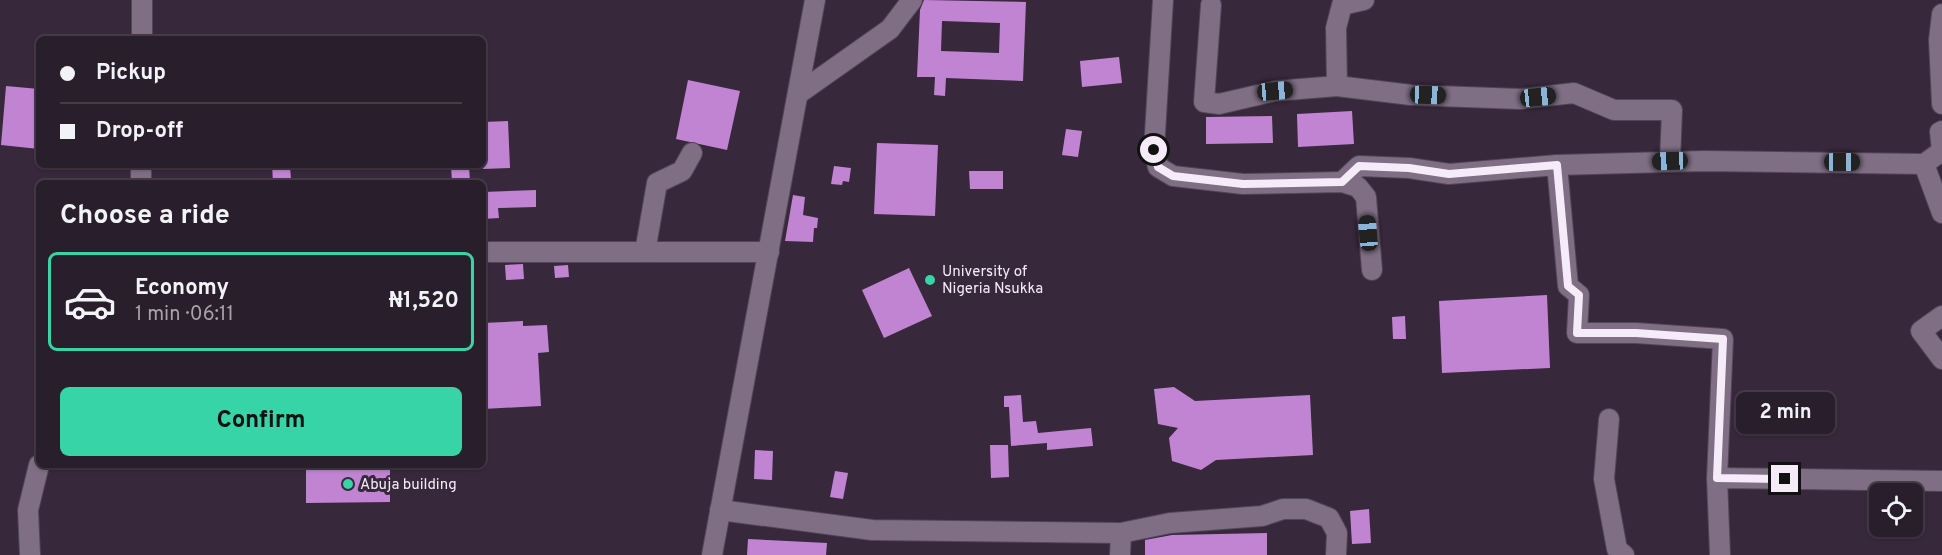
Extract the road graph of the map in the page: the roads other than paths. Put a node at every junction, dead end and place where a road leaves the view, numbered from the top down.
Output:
1 (142, 0) edge
2 (815, 0) edge
3 (912, 0) edge
4 (1163, 0) edge
5 (1365, 0) edge
6 (1211, 5) dead end
7 (1942, 15) edge
8 (142, 36) edge
9 (1337, 86) junction
10 (798, 94) junction
11 (1942, 104) edge
12 (1942, 131) edge
13 (692, 153) dead end
14 (1670, 161) junction
15 (1924, 164) junction
16 (1557, 165) junction
17 (1342, 182) junction
18 (1942, 213) edge
19 (486, 252) edge
20 (645, 252) junction
21 (769, 252) junction
22 (1372, 270) dead end
23 (1942, 316) edge
24 (1942, 359) edge
25 (1609, 419) dead end
26 (38, 468) edge
27 (1717, 478) junction
28 (1942, 481) edge
29 (720, 510) junction
30 (1120, 533) junction
31 (30, 555) edge
32 (712, 555) edge
33 (1120, 555) edge
34 (1336, 555) edge
35 (1624, 555) edge
36 (1720, 555) edge

1 - 8 street
2 - 10 street
3 - 10 street
4 - 17 street
5 - 9 street
6 - 9 street
7 - 11 street
9 - 14 street
10 - 21 street
12 - 15 street
13 - 20 street
14 - 15 street
14 - 16 street
15 - 18 street
16 - 17 street
16 - 27 street
17 - 22 street
19 - 20 street
20 - 21 street
21 - 29 street
23 - 24 street
25 - 35 street
26 - 31 street
27 - 28 street
27 - 36 street
29 - 30 street
29 - 32 street
30 - 33 street
30 - 34 street

